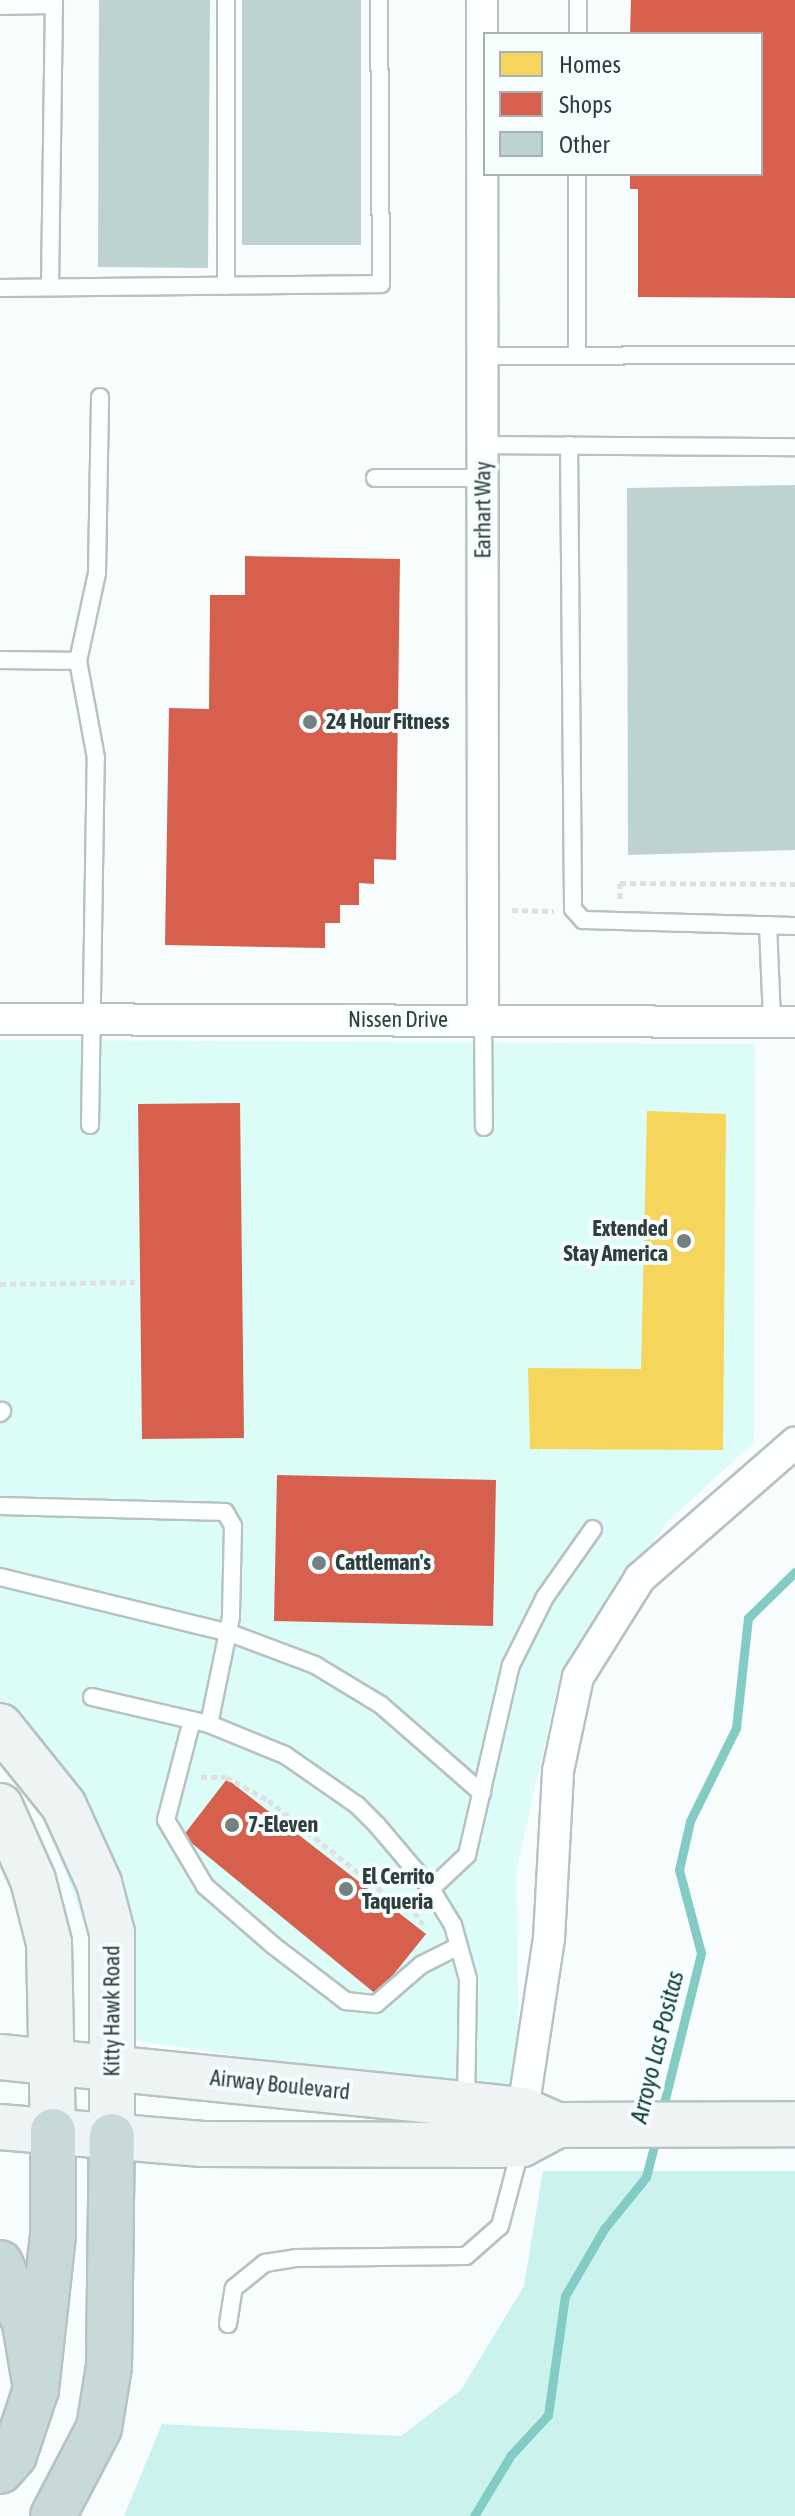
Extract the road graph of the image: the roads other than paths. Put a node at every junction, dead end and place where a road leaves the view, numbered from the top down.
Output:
1 (226, 0) edge
2 (379, 0) edge
3 (482, 0) edge
4 (578, 0) edge
5 (54, 3) edge
6 (0, 6) edge
7 (578, 32) edge
8 (577, 176) edge
9 (226, 286) junction
10 (50, 287) junction
11 (0, 288) edge
12 (577, 355) junction
13 (795, 355) edge
14 (482, 356) junction
15 (100, 397) dead end
16 (482, 445) junction
17 (569, 445) junction
18 (795, 447) edge
19 (375, 478) dead end
20 (483, 478) junction
21 (0, 660) edge
22 (78, 661) junction
23 (768, 925) junction
24 (795, 926) edge
25 (0, 1019) edge
26 (92, 1019) junction
27 (483, 1020) junction
28 (783, 1022) edge
29 (90, 1125) dead end
30 (484, 1127) dead end
31 (795, 1443) edge
32 (0, 1506) edge
33 (593, 1529) dead end
34 (0, 1577) edge
35 (230, 1633) junction
36 (92, 1697) dead end
37 (201, 1722) junction
38 (0, 1726) edge
39 (482, 1793) junction
40 (0, 1806) edge
41 (431, 1889) junction
42 (459, 1946) junction
43 (0, 2057) edge
44 (53, 2062) junction
45 (113, 2068) junction
46 (466, 2106) junction
47 (795, 2124) edge
48 (0, 2127) edge
49 (534, 2127) junction
50 (53, 2131) junction
51 (112, 2136) junction
52 (0, 2263) edge
53 (228, 2324) dead end
54 (36, 2389) junction
55 (0, 2471) edge
56 (53, 2516) edge

1 - 9 lane
2 - 9 lane
3 - 14 street, Earhart Way
4 - 7 lane
5 - 6 lane
5 - 10 lane
8 - 12 lane
9 - 10 lane
10 - 11 lane
12 - 13 lane
12 - 14 lane
14 - 16 street, Earhart Way
15 - 22 lane
16 - 17 lane
16 - 20 street, Earhart Way
17 - 18 lane
17 - 23 lane
19 - 20 lane
20 - 27 street, Earhart Way
21 - 22 lane
22 - 26 lane
23 - 24 lane
23 - 28 lane
25 - 26 street, Nissen Drive
26 - 27 street, Nissen Drive
26 - 29 lane
27 - 28 street, Nissen Drive
27 - 30 lane
31 - 49 street
32 - 35 lane
33 - 39 lane
34 - 35 lane
35 - 37 lane
35 - 39 lane
36 - 37 lane
37 - 41 lane
37 - 42 lane
38 - 45 main road, Kitty Hawk Road
39 - 41 lane
40 - 44 main road
41 - 42 lane
42 - 46 lane
43 - 44 main road, Airway Boulevard
44 - 45 main road, Airway Boulevard
44 - 50 main road
45 - 46 main road, Airway Boulevard
45 - 51 main road, Kitty Hawk Road
46 - 49 main road, Airway Boulevard
47 - 49 main road, Airway Boulevard
48 - 50 main road, Airway Boulevard
49 - 51 main road, Airway Boulevard
49 - 53 lane
50 - 51 main road, Airway Boulevard
50 - 54 highway
51 - 56 highway
52 - 54 highway
54 - 55 highway

